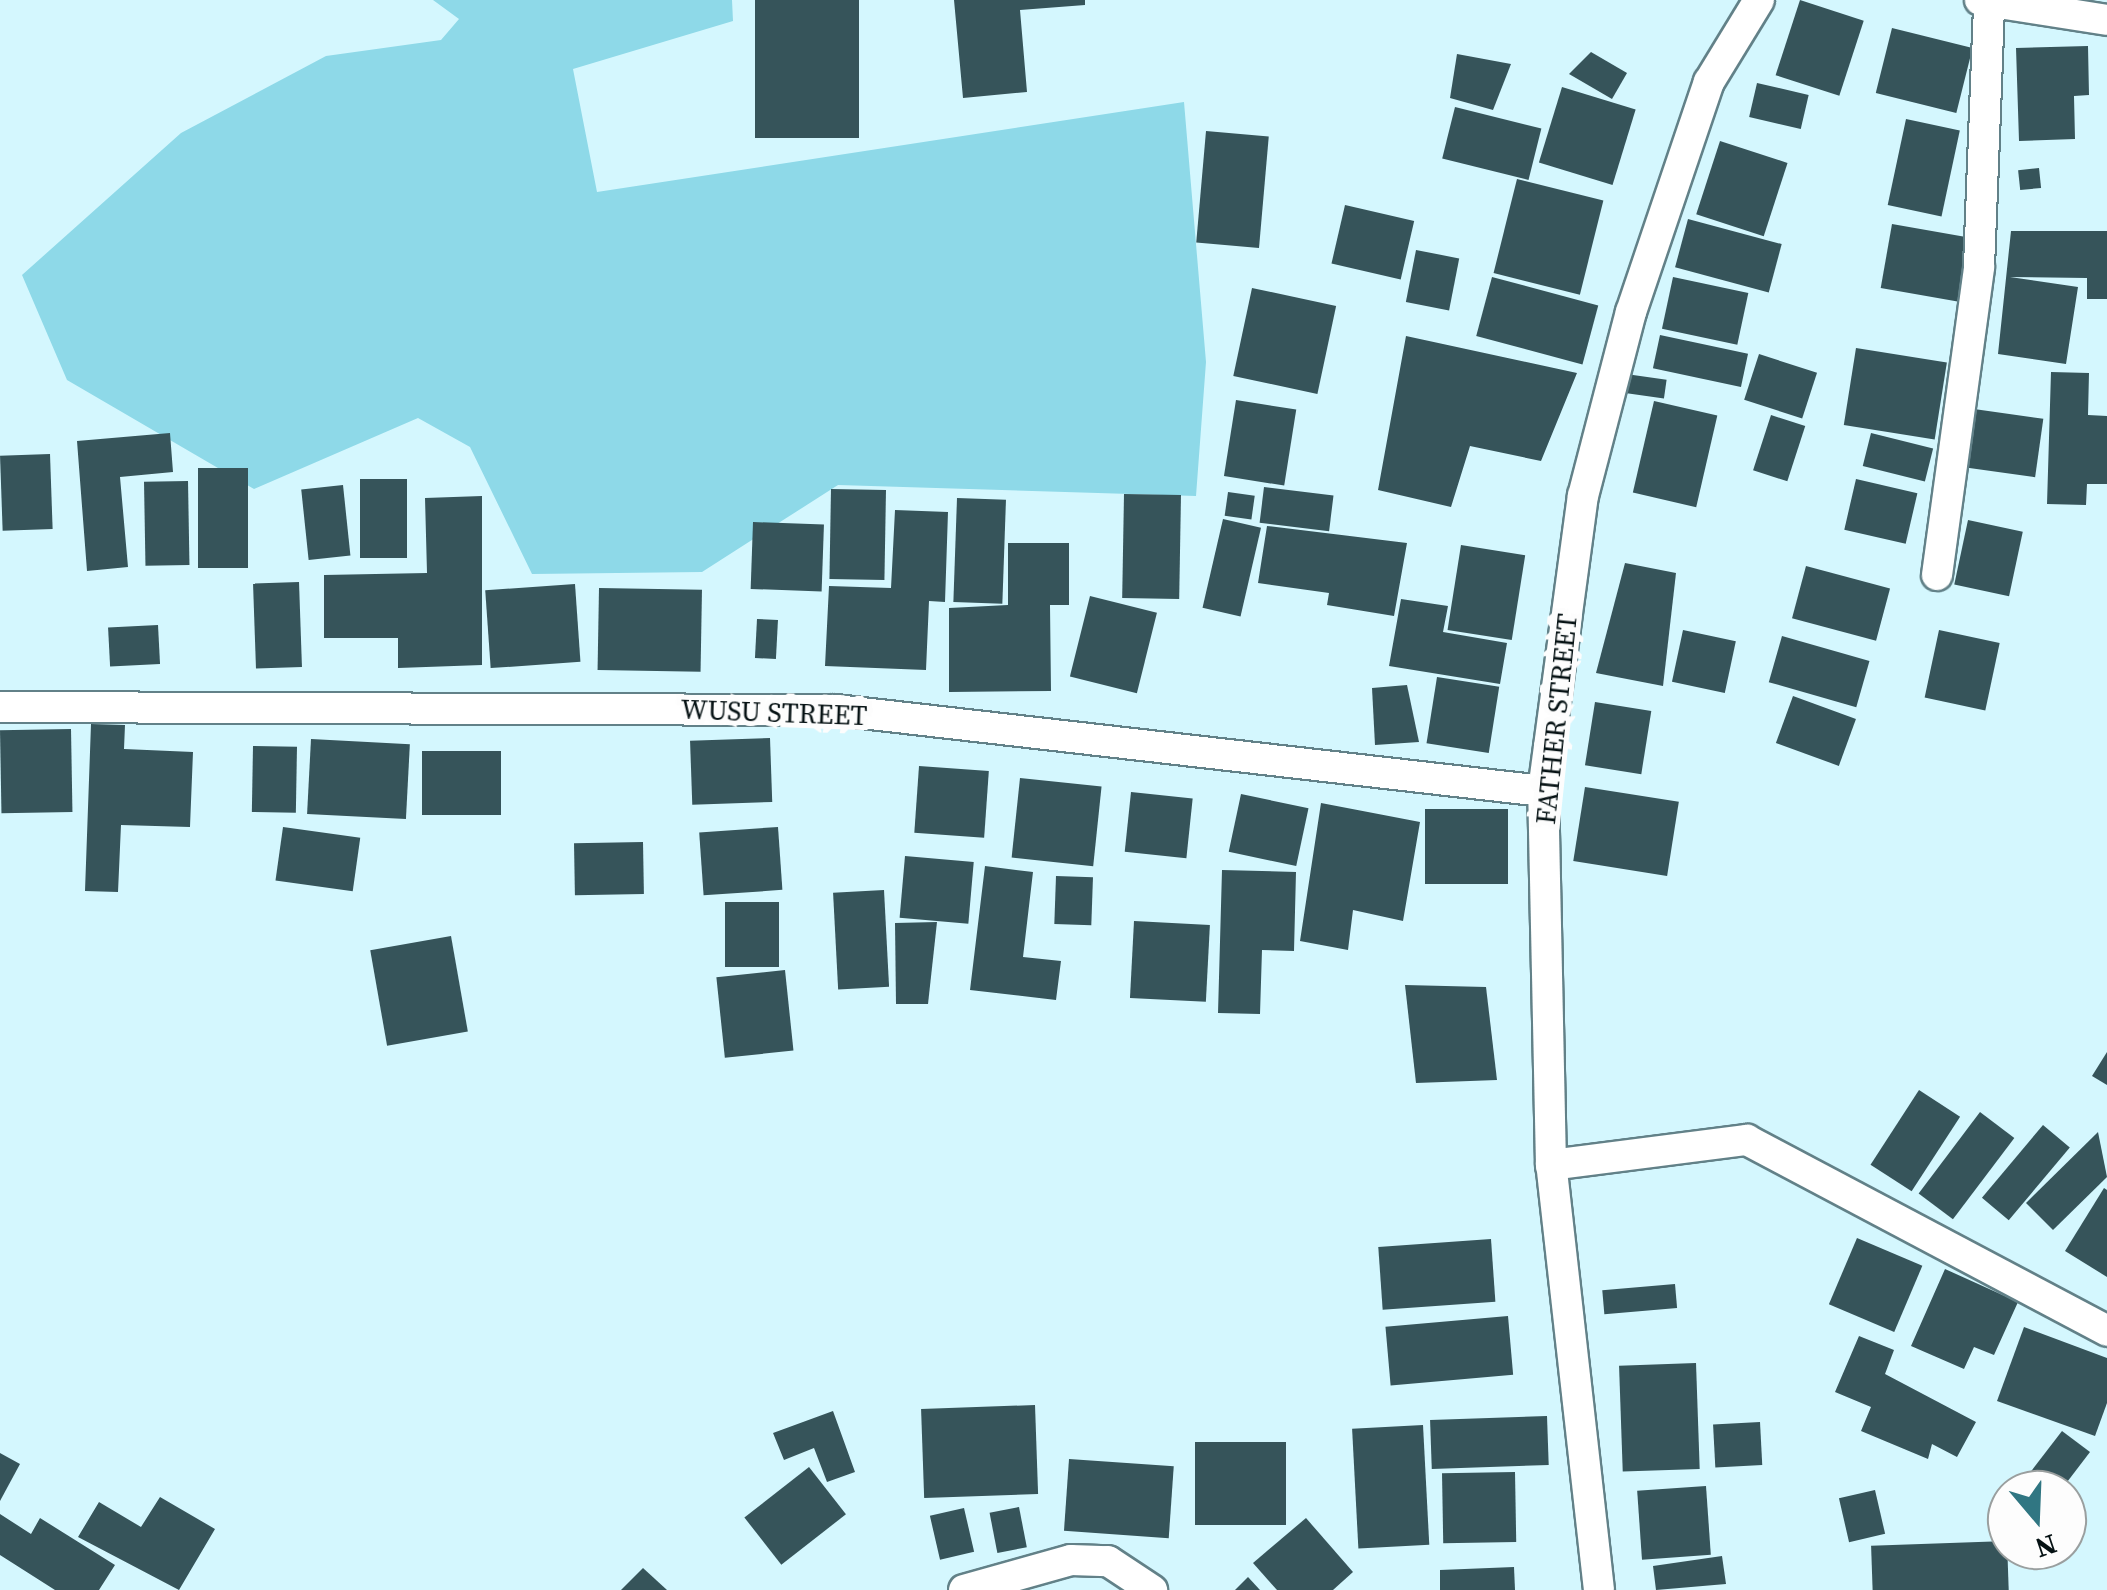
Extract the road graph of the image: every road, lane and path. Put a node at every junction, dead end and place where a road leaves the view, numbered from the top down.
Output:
1 (1759, 0) edge
2 (1984, 2) edge
3 (2107, 20) edge
4 (1937, 574) dead end
5 (0, 707) edge
6 (1543, 791) junction
7 (1551, 1166) junction
8 (2107, 1331) edge
9 (964, 1590) edge
10 (1152, 1590) edge
11 (1600, 1590) edge

1 - 6 street, FATHER STREET
2 - 3 street
2 - 4 street
5 - 6 street, WUSU STREET
6 - 7 street, FATHER STREET
7 - 8 street
7 - 11 street, FATHER STREET
9 - 10 street

